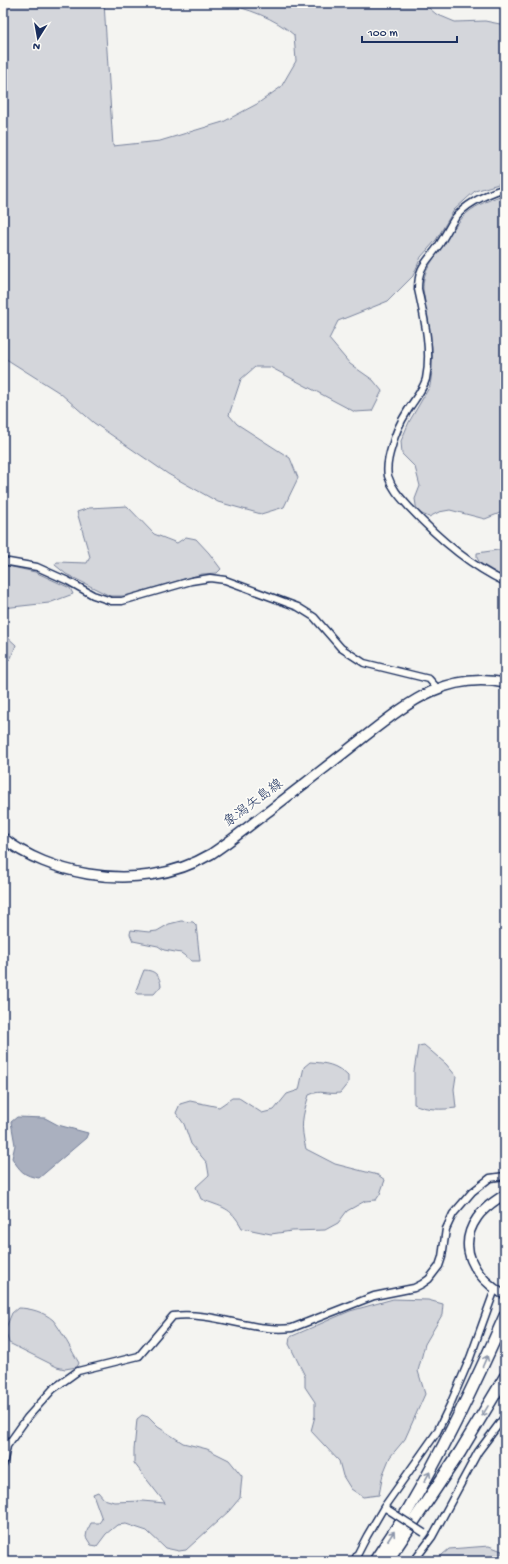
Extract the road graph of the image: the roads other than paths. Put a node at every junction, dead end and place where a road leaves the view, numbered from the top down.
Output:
1 (505, 188) edge
2 (3, 561) edge
3 (505, 582) edge
4 (505, 683) edge
5 (437, 688) junction
6 (3, 838) edge
7 (505, 1176) edge
8 (505, 1194) edge
9 (498, 1291) joint
10 (505, 1316) edge
11 (505, 1377) edge
12 (505, 1416) edge
13 (3, 1465) edge
14 (385, 1508) junction
15 (412, 1514) junction
16 (432, 1537) junction
17 (354, 1561) edge
18 (375, 1561) edge
19 (387, 1561) edge
20 (414, 1561) edge

1 - 3 street
2 - 5 street
4 - 5 main road, 象潟矢島線
5 - 6 main road, 象潟矢島線
7 - 13 street
8 - 9 street
9 - 14 street
15 -> 10 highway
11 -> 15 highway
12 - 16 street
14 - 16 street, bridge
14 - 17 street
18 -> 15 highway
15 - 19 highway
16 - 20 street

